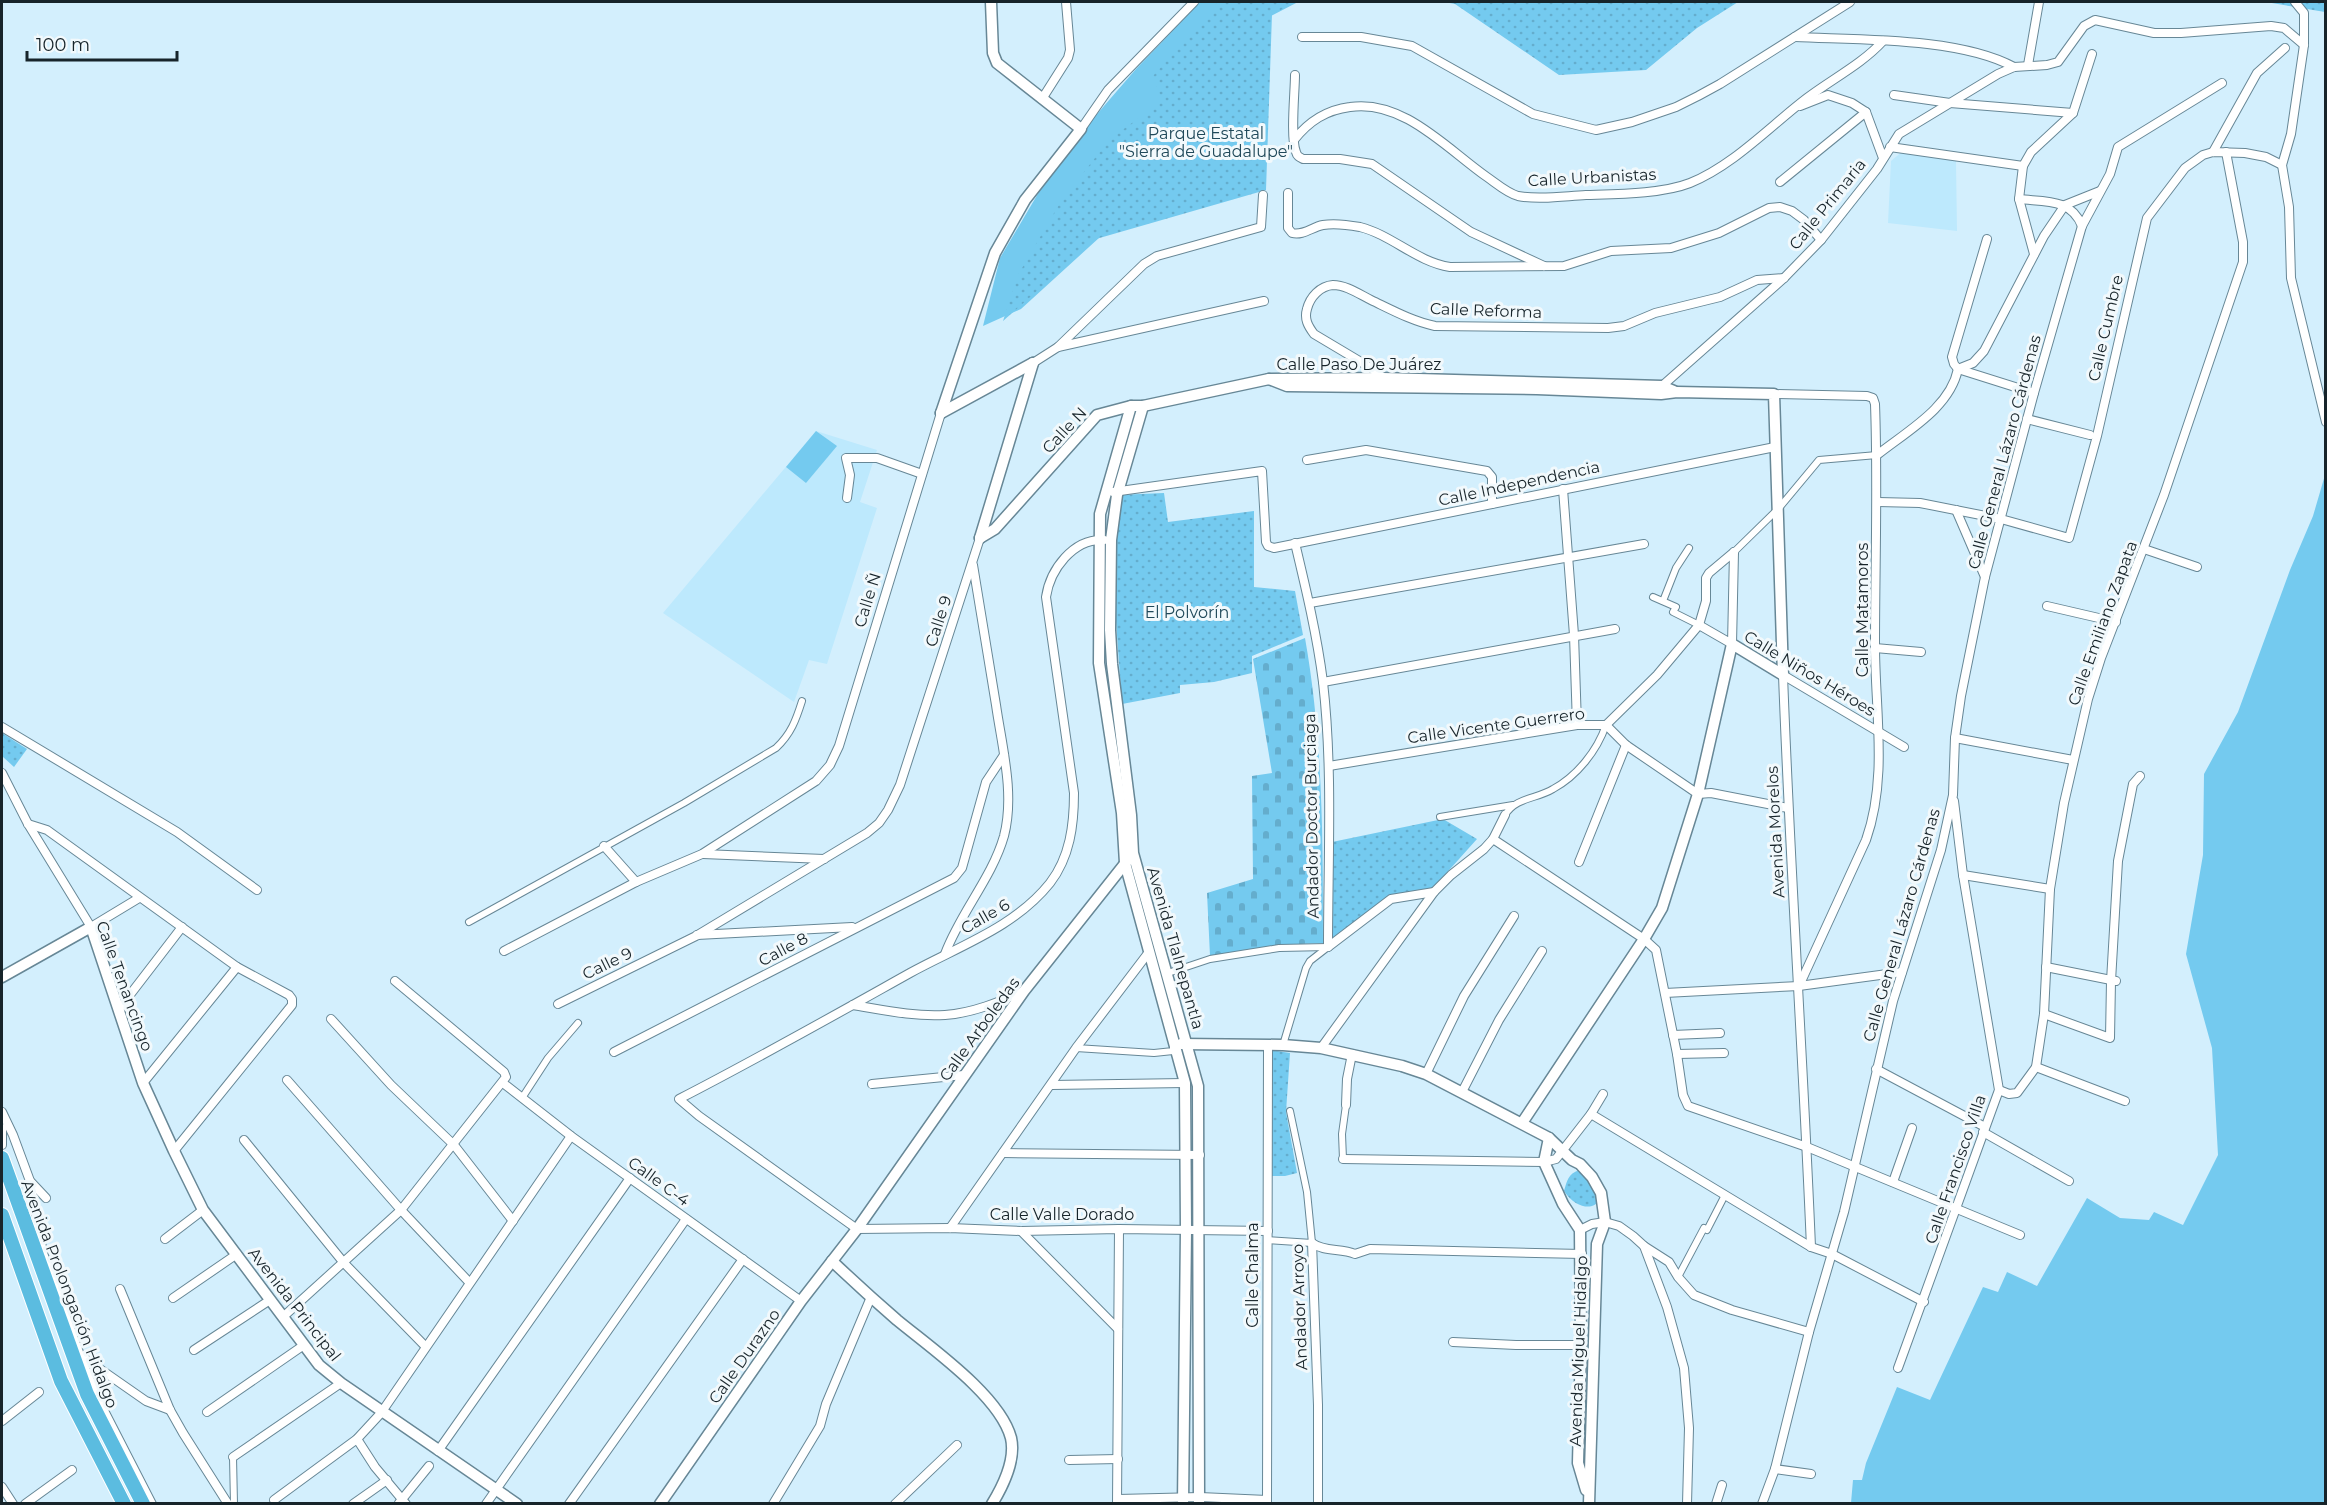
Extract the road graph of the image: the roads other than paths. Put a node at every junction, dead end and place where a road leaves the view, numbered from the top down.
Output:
1 (991, 2) edge
2 (1066, 2) edge
3 (1194, 2) edge
4 (1850, 2) edge
5 (2039, 2) edge
6 (2295, 2) edge
7 (1302, 37) dead end
8 (1794, 37) junction
9 (1883, 41) junction
10 (2304, 45) junction
11 (2285, 48) dead end
12 (2092, 54) dead end
13 (2028, 65) junction
14 (2014, 67) junction
15 (1295, 75) dead end
16 (2222, 84) dead end
17 (1894, 95) dead end
18 (1042, 99) junction
19 (1950, 103) junction
20 (1794, 108) junction
21 (1866, 112) junction
22 (2073, 113) junction
23 (1081, 129) junction
24 (1294, 140) junction
25 (1890, 147) junction
26 (2213, 152) junction
27 (2226, 152) junction
28 (1882, 158) junction
29 (2282, 165) junction
30 (2023, 166) junction
31 (1780, 182) dead end
32 (2100, 191) junction
33 (1288, 193) dead end
34 (1263, 195) dead end
35 (2019, 199) junction
36 (2065, 205) junction
37 (2082, 226) junction
38 (1987, 239) dead end
39 (1821, 240) junction
40 (2034, 254) junction
41 (1547, 267) junction
42 (1784, 278) junction
43 (1263, 301) dead end
44 (1058, 347) junction
45 (1033, 363) junction
46 (1958, 369) junction
47 (1383, 378) junction
48 (1269, 379) junction
49 (1536, 385) junction
50 (1661, 390) junction
51 (2034, 393) junction
52 (1774, 394) junction
53 (1143, 405) junction
54 (1131, 406) junction
55 (941, 413) junction
56 (2027, 419) junction
57 (2325, 422) edge
58 (2090, 435) dead end
59 (1775, 447) junction
60 (1877, 455) junction
61 (1307, 460) dead end
62 (922, 474) junction
63 (1563, 489) junction
64 (1118, 492) junction
65 (1106, 493) junction
66 (848, 498) dead end
67 (1878, 502) junction
68 (1492, 504) junction
69 (1779, 508) junction
70 (1956, 510) junction
71 (2001, 519) junction
72 (980, 538) junction
73 (1098, 539) junction
74 (1111, 540) junction
75 (1294, 543) junction
76 (1644, 544) dead end
77 (1689, 548) dead end
78 (2144, 549) junction
79 (1734, 552) junction
80 (1569, 556) junction
81 (973, 562) junction
82 (2197, 567) dead end
83 (1985, 577) junction
84 (1653, 597) dead end
85 (1663, 601) junction
86 (1310, 603) junction
87 (2047, 606) dead end
88 (2116, 622) junction
89 (1699, 625) junction
90 (1615, 629) dead end
91 (1574, 635) junction
92 (1732, 644) junction
93 (1875, 648) junction
94 (1921, 652) dead end
95 (1783, 675) junction
96 (1323, 682) junction
97 (802, 701) dead end
98 (1576, 725) junction
99 (1606, 725) junction
100 (2, 728) edge
101 (1878, 731) junction
102 (1955, 738) junction
103 (1626, 745) junction
104 (1904, 747) dead end
105 (1004, 755) junction
106 (2073, 760) junction
107 (1329, 766) junction
108 (2, 773) edge
109 (2140, 776) dead end
110 (1698, 794) junction
111 (1953, 795) junction
112 (1515, 804) junction
113 (1788, 808) junction
114 (1505, 815) joint
115 (1440, 817) dead end
116 (28, 824) junction
117 (1493, 839) junction
118 (604, 846) junction
119 (1133, 853) junction
120 (702, 854) junction
121 (825, 859) junction
122 (1579, 862) dead end
123 (1125, 863) junction
124 (1963, 875) junction
125 (636, 882) junction
126 (2050, 889) junction
127 (257, 890) dead end
128 (1434, 892) junction
129 (139, 898) junction
130 (1514, 916) dead end
131 (469, 922) dead end
132 (91, 927) junction
133 (182, 927) junction
134 (856, 927) junction
135 (696, 936) junction
136 (1644, 939) junction
137 (1328, 947) junction
138 (504, 951) dead end
139 (1542, 951) dead end
140 (1149, 952) junction
141 (945, 954) junction
142 (237, 966) junction
143 (2046, 968) junction
144 (1902, 972) junction
145 (1168, 973) junction
146 (2, 977) edge
147 (395, 981) dead end
148 (2114, 981) junction
149 (1799, 986) junction
150 (1024, 991) junction
151 (1665, 993) junction
152 (558, 1004) dead end
153 (853, 1005) junction
154 (119, 1009) junction
155 (2044, 1014) junction
156 (331, 1019) dead end
157 (578, 1023) dead end
158 (1720, 1033) dead end
159 (1673, 1035) junction
160 (1174, 1044) junction
161 (1187, 1044) junction
162 (1283, 1045) junction
163 (1268, 1046) junction
164 (1076, 1048) junction
165 (1321, 1048) junction
166 (614, 1052) dead end
167 (1724, 1053) dead end
168 (1352, 1054) junction
169 (1677, 1054) junction
170 (2036, 1067) junction
171 (1876, 1069) junction
172 (1426, 1074) junction
173 (964, 1075) junction
174 (287, 1080) dead end
175 (505, 1080) junction
176 (143, 1083) junction
177 (1185, 1083) junction
178 (872, 1084) dead end
179 (1052, 1085) junction
180 (1999, 1090) junction
181 (1462, 1092) junction
182 (1603, 1094) dead end
183 (522, 1098) junction
184 (2125, 1101) dead end
185 (1346, 1105) joint
186 (1290, 1111) dead end
187 (2, 1112) edge
188 (1591, 1114) junction
189 (1522, 1123) junction
190 (2, 1128) edge
191 (1912, 1128) dead end
192 (1984, 1130) junction
193 (571, 1136) junction
194 (1549, 1138) junction
195 (244, 1140) dead end
196 (2, 1145) edge
197 (454, 1145) junction
198 (1807, 1147) junction
199 (174, 1151) junction
200 (1564, 1151) junction
201 (1003, 1153) junction
202 (1185, 1154) junction
203 (1200, 1155) junction
204 (2, 1158) edge
205 (1343, 1159) joint
206 (1544, 1162) junction
207 (1854, 1167) junction
208 (630, 1178) junction
209 (30, 1181) junction
210 (2068, 1181) dead end
211 (1893, 1182) junction
212 (1725, 1195) junction
213 (46, 1198) dead end
214 (203, 1210) junction
215 (401, 1210) junction
216 (1957, 1210) junction
217 (2, 1215) edge
218 (686, 1219) junction
219 (513, 1221) junction
220 (1605, 1222) junction
221 (950, 1228) junction
222 (857, 1229) junction
223 (1119, 1229) junction
224 (1186, 1230) junction
225 (1198, 1230) junction
226 (1580, 1230) junction
227 (1021, 1231) junction
228 (2020, 1234) dead end
229 (1267, 1235) junction
230 (165, 1239) dead end
231 (1312, 1243) junction
232 (1644, 1246) junction
233 (1811, 1246) junction
234 (237, 1254) junction
235 (1582, 1254) junction
236 (1832, 1254) junction
237 (743, 1260) junction
238 (831, 1261) junction
239 (344, 1263) junction
240 (1678, 1277) junction
241 (469, 1282) junction
242 (120, 1289) dead end
243 (871, 1296) junction
244 (173, 1298) dead end
245 (270, 1300) junction
246 (801, 1301) junction
247 (1924, 1302) junction
248 (284, 1316) junction
249 (1118, 1329) junction
250 (1809, 1332) junction
251 (1453, 1342) dead end
252 (304, 1345) junction
253 (1581, 1345) junction
254 (425, 1346) junction
255 (194, 1350) dead end
256 (80, 1355) junction
257 (1898, 1368) dead end
258 (341, 1383) junction
259 (39, 1392) dead end
260 (170, 1410) junction
261 (207, 1412) dead end
262 (381, 1413) junction
263 (2, 1421) edge
264 (357, 1439) junction
265 (957, 1445) dead end
266 (438, 1451) junction
267 (233, 1457) joint
268 (1118, 1459) junction
269 (1069, 1460) dead end
270 (429, 1466) dead end
271 (1775, 1469) junction
272 (72, 1470) dead end
273 (1811, 1474) dead end
274 (387, 1480) junction
275 (1722, 1485) dead end
276 (2, 1487) edge
277 (496, 1488) junction
278 (274, 1500) dead end
279 (1199, 1500) edge
280 (1117, 1501) edge
281 (1183, 1501) edge
282 (1589, 1501) edge
283 (402, 1502) edge
284 (1267, 1502) edge
285 (13, 1503) edge
286 (25, 1503) edge
287 (124, 1503) edge
288 (143, 1503) edge
289 (152, 1503) edge
290 (228, 1503) edge
291 (234, 1503) edge
292 (353, 1503) edge
293 (486, 1503) edge
294 (517, 1503) edge
295 (569, 1503) edge
296 (660, 1503) edge
297 (773, 1503) edge
298 (895, 1503) edge
299 (992, 1503) edge
300 (1318, 1503) edge
301 (1687, 1503) edge
302 (1716, 1503) edge
303 (1762, 1503) edge

1 - 18 street
2 - 18 street
3 - 23 street
4 - 8 street
5 - 13 street
6 - 10 street
7 - 8 street
8 - 9 street
9 - 14 street
9 - 20 street, Calle Urbanistas
10 - 13 street, Calle Primaria
10 - 29 street
11 - 26 street
12 - 22 street
13 - 14 street, Calle Primaria
14 - 19 street, Calle Primaria
15 - 24 street
16 - 32 street, Calle General Lázaro Cárdenas
17 - 19 street
18 - 23 street
19 - 22 street
19 - 25 street, Calle Primaria
20 - 21 street
20 - 24 street, Calle Urbanistas
21 - 28 street
21 - 31 street
22 - 30 street
23 - 55 street
24 - 41 street
25 - 28 street, Calle Primaria
25 - 30 street
26 - 27 street, Calle Cumbre
26 - 71 street, Calle Cumbre
27 - 29 street, Calle Cumbre
27 - 78 street, Calle Emiliano Zapata
28 - 39 street, Calle Primaria
29 - 57 street
30 - 35 street
32 - 36 street
32 - 37 street, Calle General Lázaro Cárdenas
33 - 41 street
34 - 44 street
35 - 36 street
35 - 40 street
36 - 37 street
36 - 40 street
37 - 51 street, Calle General Lázaro Cárdenas
38 - 46 street
39 - 41 street
39 - 42 street, Calle Primaria
40 - 46 street
42 - 47 street, Calle Reforma
42 - 50 street, Calle Primaria
43 - 44 street
44 - 45 street
45 - 55 street
45 - 72 street, Calle 9
46 - 51 street
46 - 60 street
47 - 48 street, Calle Paso De Juárez
47 - 49 street, Calle Paso De Juárez
48 - 49 street, Calle Paso De Juárez
48 - 53 street, Calle N
49 - 50 street
50 - 52 street
51 - 56 street, Calle General Lázaro Cárdenas
52 - 59 street, Avenida Morelos
52 - 60 street, Calle Matamoros
53 - 54 street, Calle N
53 - 64 street, Avenida Tlalnepantla
54 - 65 street, Avenida Tlalnepantla
54 - 72 street, Calle N
55 - 62 street, Calle Ñ
56 - 58 street
56 - 71 street, Calle General Lázaro Cárdenas
59 - 63 street, Calle Independencia
59 - 69 street, Avenida Morelos
60 - 67 street, Calle Matamoros
60 - 69 street
61 - 68 street
62 - 66 street
62 - 120 street, Calle Ñ
63 - 68 street, Calle Independencia
63 - 80 street
64 - 65 street
64 - 74 street, Avenida Tlalnepantla
64 - 75 street, Calle Independencia
65 - 73 street, Avenida Tlalnepantla
67 - 70 street
67 - 93 street, Calle Matamoros
68 - 75 street, Calle Independencia
69 - 79 street
69 - 95 street, Avenida Morelos
70 - 71 street
70 - 83 street
71 - 83 street, Calle General Lázaro Cárdenas
72 - 81 street, Calle 9
73 - 74 street
73 - 123 street, Avenida Tlalnepantla
73 - 141 street, Calle 6
74 - 119 street, Avenida Tlalnepantla
75 - 86 street, Andador Doctor Burciaga
76 - 80 street
77 - 85 street
78 - 82 street
78 - 88 street, Calle Emiliano Zapata
79 - 89 street
79 - 92 street
80 - 86 street
80 - 91 street
81 - 105 street
81 - 121 street, Calle 9
83 - 102 street, Calle General Lázaro Cárdenas
84 - 85 street
85 - 89 street
86 - 96 street, Andador Doctor Burciaga
87 - 88 street
88 - 106 street, Calle Emiliano Zapata
89 - 92 street, Calle Niños Héroes
89 - 99 street
90 - 91 street
91 - 96 street
91 - 98 street
92 - 95 street, Calle Niños Héroes
92 - 110 street
93 - 94 street
93 - 101 street, Calle Matamoros
95 - 101 street, Calle Niños Héroes
95 - 113 street, Avenida Morelos
96 - 107 street, Andador Doctor Burciaga
97 - 118 street
98 - 99 street, Calle Vicente Guerrero
98 - 107 street, Calle Vicente Guerrero
99 - 103 street, Calle Vicente Guerrero
99 - 112 street
100 - 127 street
101 - 104 street, Calle Niños Héroes
101 - 149 street, Calle Matamoros
102 - 106 street
102 - 111 street, Calle General Lázaro Cárdenas
103 - 110 street, Calle Vicente Guerrero
103 - 122 street
105 - 134 street, Calle 8
105 - 141 street
106 - 126 street, Calle Emiliano Zapata
107 - 137 street, Andador Doctor Burciaga
108 - 116 street, Calle Tenancingo
109 - 148 street
110 - 113 street, Calle Vicente Guerrero
110 - 136 street
111 - 124 street, Calle Francisco Villa
111 - 144 street, Calle General Lázaro Cárdenas
112 - 114 street
112 - 115 street
113 - 149 street, Avenida Morelos
114 - 117 street
116 - 129 street
116 - 132 street, Calle Tenancingo
117 - 128 street
117 - 136 street
118 - 125 street
118 - 131 street
119 - 123 street, Calle Arboledas
119 - 145 street, Avenida Tlalnepantla
120 - 121 street
120 - 125 street, Calle Ñ
121 - 135 street, Calle 9
123 - 140 street, Avenida Tlalnepantla
123 - 150 street, Calle Arboledas
124 - 126 street
124 - 180 street, Calle Francisco Villa
125 - 138 street, Calle Ñ
126 - 143 street, Calle Emiliano Zapata
128 - 137 street
128 - 165 street
129 - 132 street
129 - 133 street
130 - 172 street
132 - 146 street
132 - 154 street, Calle Tenancingo
133 - 142 street
133 - 154 street
134 - 135 street
134 - 166 street, Calle 8
135 - 152 street, Calle 9
136 - 151 street
136 - 189 street
137 - 145 street
137 - 162 street
139 - 181 street
140 - 160 street, Avenida Tlalnepantla
140 - 164 street
141 - 153 street, Calle 6
142 - 176 street
142 - 199 street
143 - 148 street
143 - 155 street, Calle Emiliano Zapata
144 - 149 street
144 - 171 street, Calle General Lázaro Cárdenas
145 - 161 street, Avenida Tlalnepantla
147 - 175 street, Calle C-4
148 - 155 street
149 - 151 street
149 - 198 street, Avenida Morelos
150 - 153 street
150 - 173 street, Calle Arboledas
151 - 159 street
153 - 222 street, Calle 6
154 - 176 street, Calle Tenancingo
155 - 170 street, Calle Emiliano Zapata
156 - 197 street
157 - 183 street
158 - 159 street
159 - 169 street
160 - 161 street
160 - 164 street
160 - 177 street, Avenida Tlalnepantla
161 - 163 street
161 - 203 street, Avenida Tlalnepantla
162 - 163 street
162 - 165 street
163 - 229 street, Calle Chalma
164 - 179 street
165 - 168 street
167 - 169 street
168 - 172 street
168 - 185 street
169 - 198 street
170 - 180 street, Calle Emiliano Zapata
170 - 184 street
171 - 192 street
171 - 207 street, Calle General Lázaro Cárdenas
172 - 181 street
173 - 178 street
173 - 222 street, Calle Arboledas
174 - 215 street
175 - 183 street, Calle C-4
175 - 197 street
176 - 199 street, Calle Tenancingo
177 - 179 street
177 - 202 street, Avenida Tlalnepantla
179 - 201 street
180 - 192 street, Calle Francisco Villa
181 - 189 street
182 - 188 street
183 - 193 street, Calle C-4
185 - 205 street
186 - 231 street, Andador Arroyo
187 - 209 street
188 - 200 street
188 - 212 street
189 - 194 street
190 - 196 street
191 - 211 street
192 - 210 street
192 - 216 street, Calle Francisco Villa
193 - 208 street, Calle C-4
193 - 219 street
194 - 200 street
194 - 206 street
195 - 239 street
197 - 215 street
197 - 219 street
198 - 207 street
198 - 233 street, Avenida Morelos
199 - 214 street, Avenida Principal
200 - 206 street
200 - 220 street
201 - 202 street
201 - 221 street
202 - 203 street
202 - 224 street, Avenida Tlalnepantla
203 - 225 street, Avenida Tlalnepantla
204 - 288 highway, Avenida Prolongación Hidalgo
205 - 206 street
206 - 226 street
207 - 211 street
207 - 236 street, Calle General Lázaro Cárdenas
208 - 218 street, Calle C-4
208 - 266 street
209 - 213 street
209 - 256 street
211 - 216 street
212 - 233 street
212 - 240 street
214 - 230 street
214 - 234 street, Avenida Principal
215 - 239 street
215 - 241 street
216 - 228 street
216 - 247 street, Calle Francisco Villa
217 - 287 highway
218 - 237 street, Calle C-4
218 - 277 street
219 - 241 street
220 - 226 street
220 - 232 street
220 - 282 street, Avenida Miguel Hidalgo
221 - 222 street, Calle Valle Dorado
221 - 227 street, Calle Valle Dorado
222 - 238 street, Calle Durazno
223 - 224 street, Calle Valle Dorado
223 - 227 street, Calle Valle Dorado
223 - 249 street
224 - 225 street, Calle Valle Dorado
224 - 281 street, Avenida Tlalnepantla
225 - 229 street, Calle Valle Dorado
225 - 279 street, Avenida Tlalnepantla
226 - 235 street
227 - 249 street
229 - 231 street
229 - 284 street, Calle Chalma
231 - 235 street
231 - 300 street, Andador Arroyo
232 - 240 street
232 - 301 street
233 - 236 street
234 - 244 street
234 - 245 street, Avenida Principal
235 - 253 street
236 - 247 street
236 - 250 street, Calle General Lázaro Cárdenas
237 - 246 street, Calle C-4
237 - 295 street
238 - 243 street
238 - 246 street, Calle Durazno
239 - 248 street
239 - 254 street
240 - 250 street
241 - 254 street
242 - 260 street
243 - 297 street
243 - 299 street
245 - 248 street, Avenida Principal
245 - 255 street
246 - 296 street, Calle Durazno
247 - 257 street, Calle Francisco Villa
248 - 252 street, Avenida Principal
249 - 268 street
250 - 271 street, Calle General Lázaro Cárdenas
251 - 253 street
252 - 258 street, Avenida Principal
252 - 261 street
253 - 282 street
254 - 262 street
256 - 260 street
256 - 289 street
258 - 262 street, Avenida Principal
258 - 267 street
259 - 263 street
260 - 290 street
262 - 264 street
262 - 266 street, Avenida Principal
264 - 274 street
264 - 278 street
265 - 298 street
266 - 277 street, Avenida Principal
267 - 291 street
268 - 269 street
268 - 280 street
270 - 283 street
271 - 273 street
271 - 303 street, Calle General Lázaro Cárdenas
272 - 286 street
274 - 283 street
274 - 292 street
275 - 302 street
276 - 285 street
277 - 293 street
277 - 294 street, Avenida Principal
279 - 281 street
279 - 284 street
280 - 281 street

